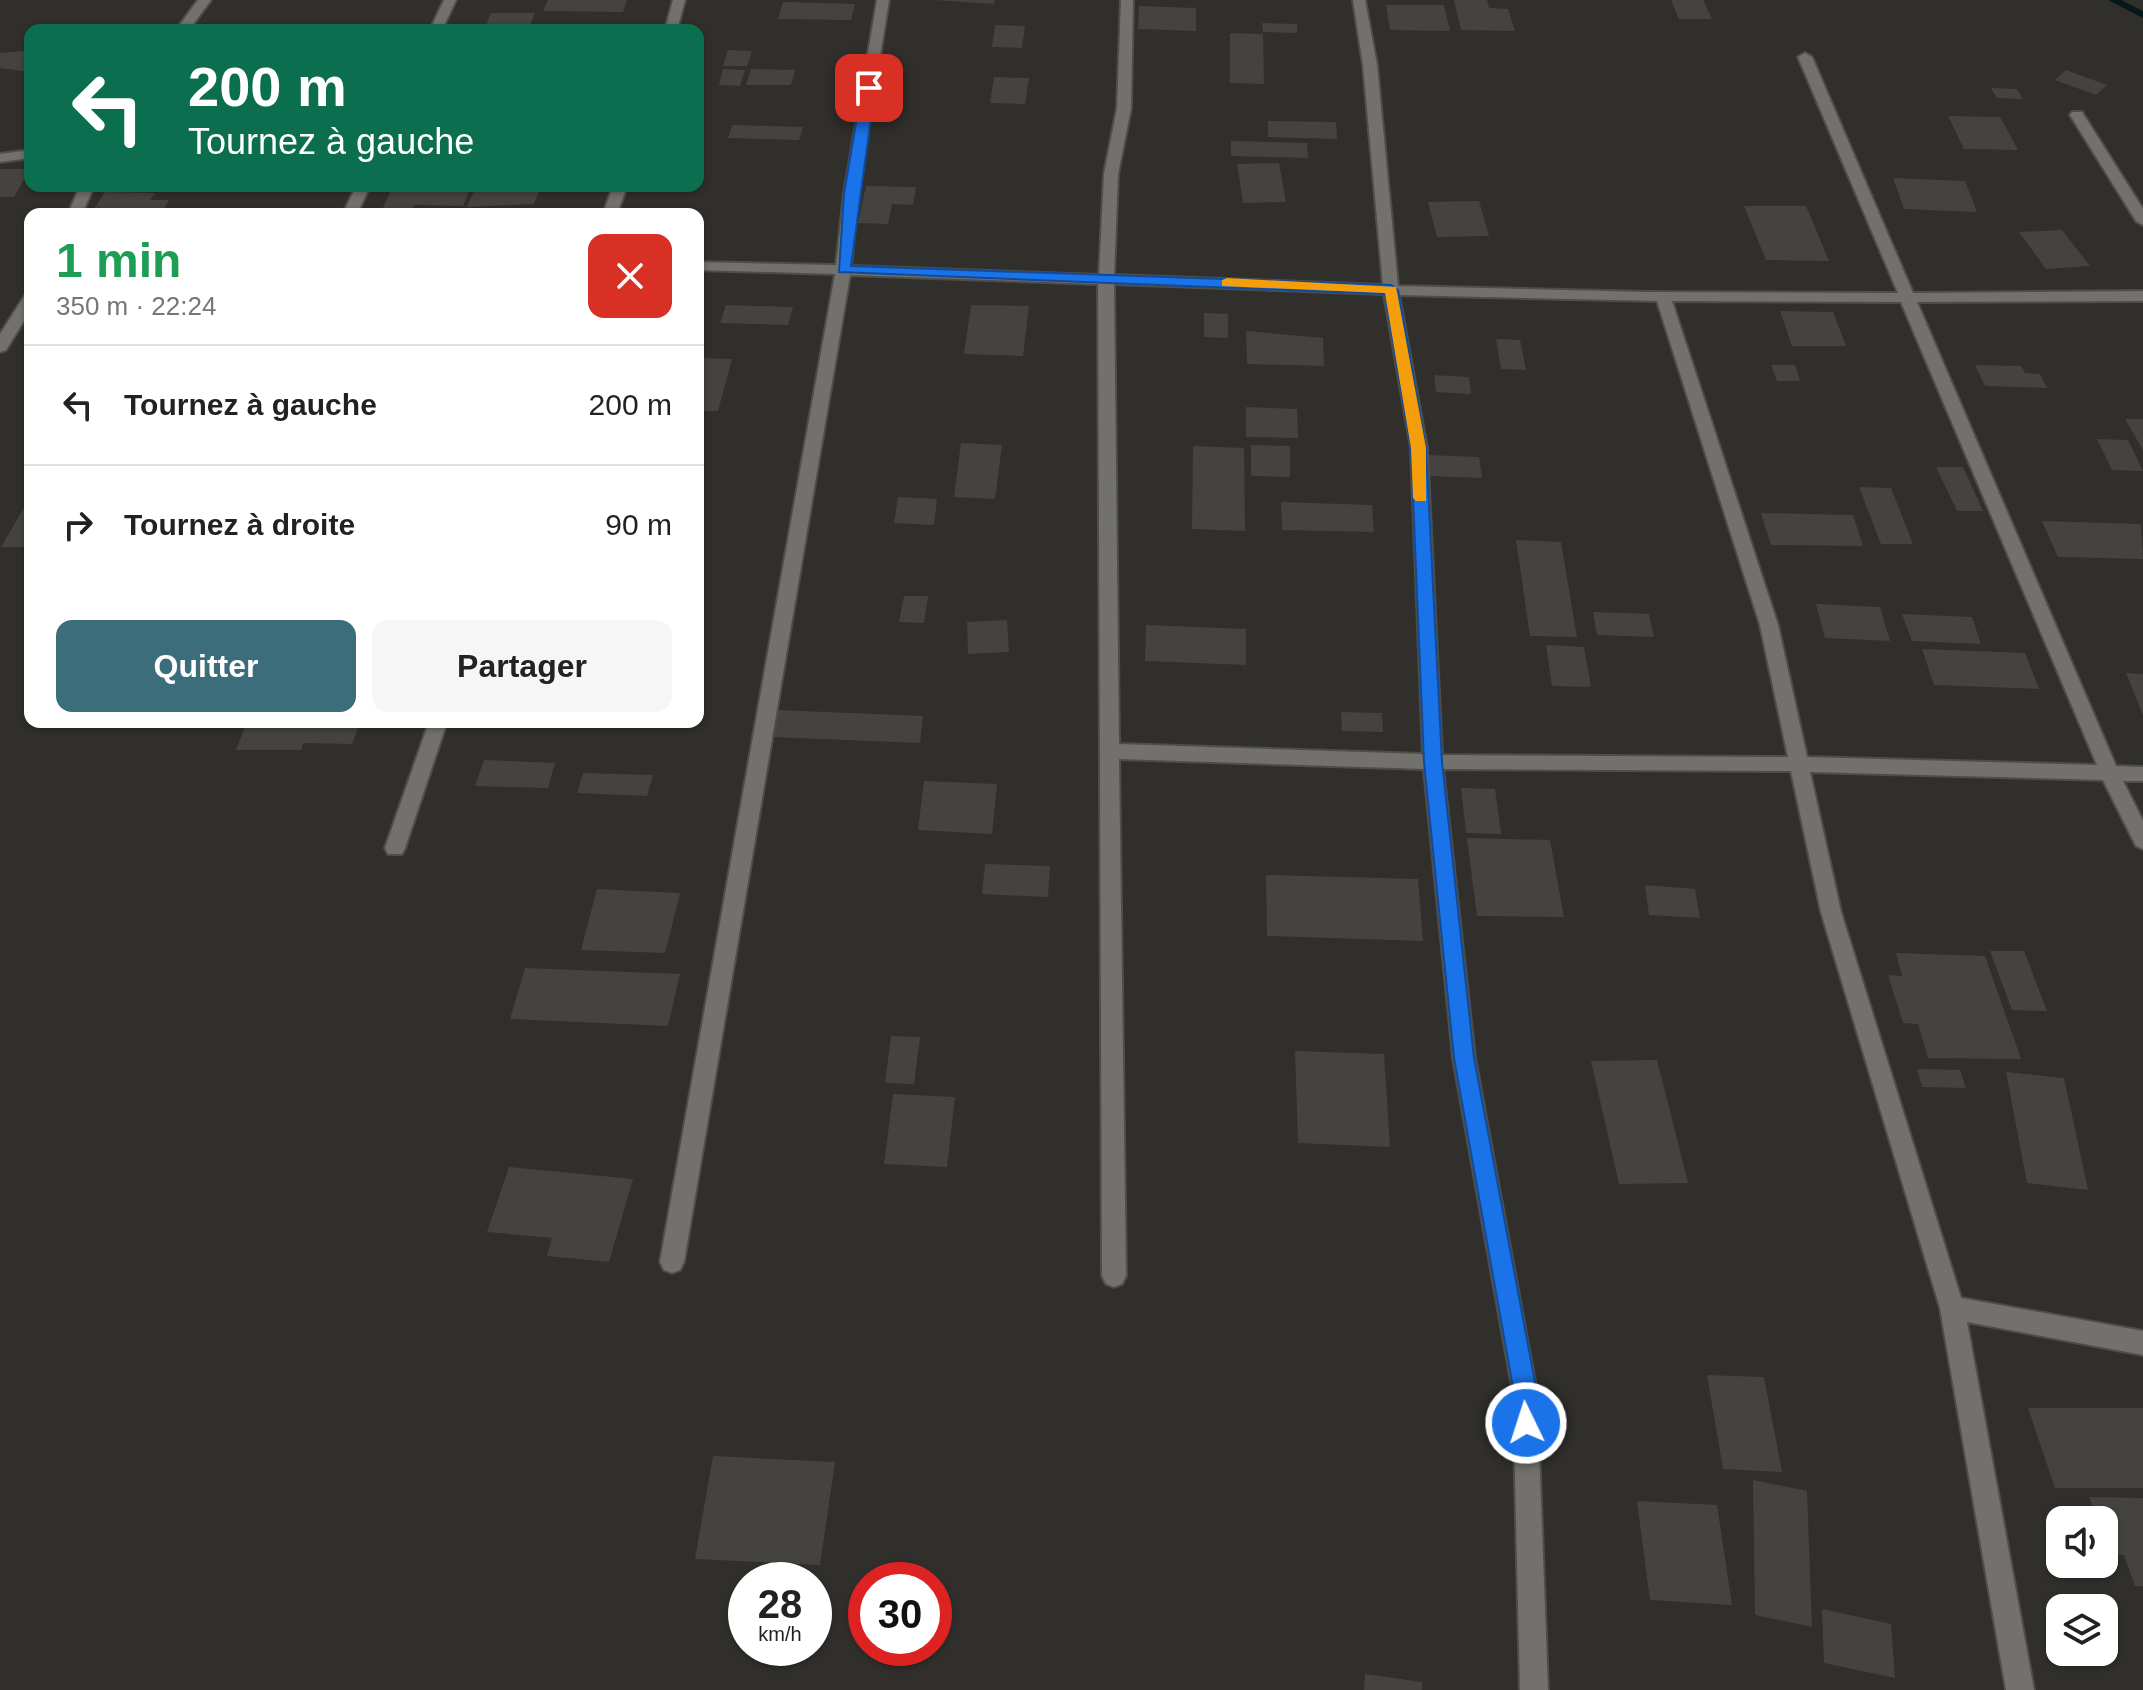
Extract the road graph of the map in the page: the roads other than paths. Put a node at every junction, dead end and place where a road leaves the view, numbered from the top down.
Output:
1 (205, 0) edge
2 (450, 0) edge
3 (679, 0) edge
4 (883, 0) edge
5 (1127, 0) edge
6 (1359, 0) edge
7 (187, 24) edge
8 (439, 24) edge
9 (673, 24) edge
10 (1805, 57) dead end
11 (2077, 115) dead end
12 (24, 155) edge
13 (0, 158) edge
14 (2143, 221) edge
15 (704, 266) edge
16 (843, 269) junction
17 (1106, 277) junction
18 (1391, 290) junction
19 (2143, 296) edge
20 (1663, 297) junction
21 (1909, 297) junction
22 (24, 308) edge
23 (0, 347) edge
24 (436, 728) edge
25 (1109, 751) junction
26 (1433, 762) junction
27 (1799, 764) junction
28 (2109, 772) junction
29 (2143, 774) edge
30 (2143, 841) edge
31 (395, 848) dead end
32 (672, 1262) dead end
33 (1114, 1276) dead end
34 (1952, 1308) junction
35 (2143, 1343) edge
36 (1534, 1690) edge
37 (2020, 1690) edge

1 - 7 street
2 - 8 street
3 - 9 street
4 - 16 street
5 - 17 street
6 - 18 street
10 - 21 street
11 - 14 street
12 - 13 street
15 - 16 street
16 - 17 street
16 - 32 street
17 - 18 street
17 - 25 street
18 - 20 street
18 - 26 street
19 - 21 street
20 - 21 street
20 - 27 street
21 - 28 street
22 - 23 street
24 - 31 street
25 - 26 street
25 - 33 street
26 - 27 street
26 - 36 street
27 - 28 street
27 - 34 street
28 - 29 street
28 - 30 street
34 - 35 street
34 - 37 street

